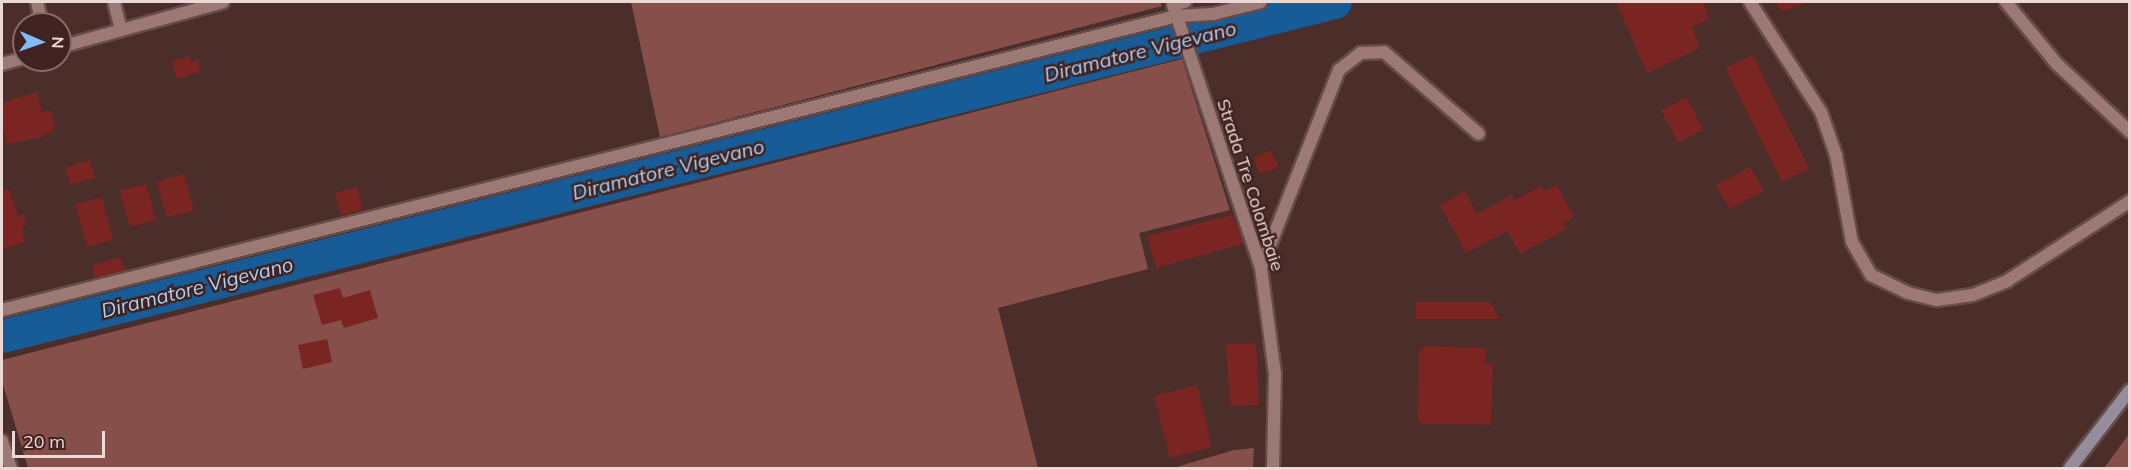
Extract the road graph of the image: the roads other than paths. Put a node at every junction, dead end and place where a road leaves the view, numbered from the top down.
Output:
1 (114, 2) edge
2 (223, 2) edge
3 (1261, 2) edge
4 (1750, 2) edge
5 (2006, 2) edge
6 (1177, 10) edge
7 (121, 30) junction
8 (72, 44) edge
9 (2130, 132) edge
10 (1479, 134) dead end
11 (2130, 201) edge
12 (1261, 268) junction
13 (2, 310) edge
14 (2130, 390) edge
15 (2, 441) edge
16 (11, 468) edge
17 (1272, 468) edge
18 (2070, 468) edge

1 - 7 street
2 - 7 street
3 - 6 street
4 - 11 street
5 - 9 street
6 - 12 street, Strada Tre Colombaie
6 - 13 street
7 - 8 street
10 - 12 street
12 - 17 street, Strada Tre Colombaie
14 - 18 main road
15 - 16 street

